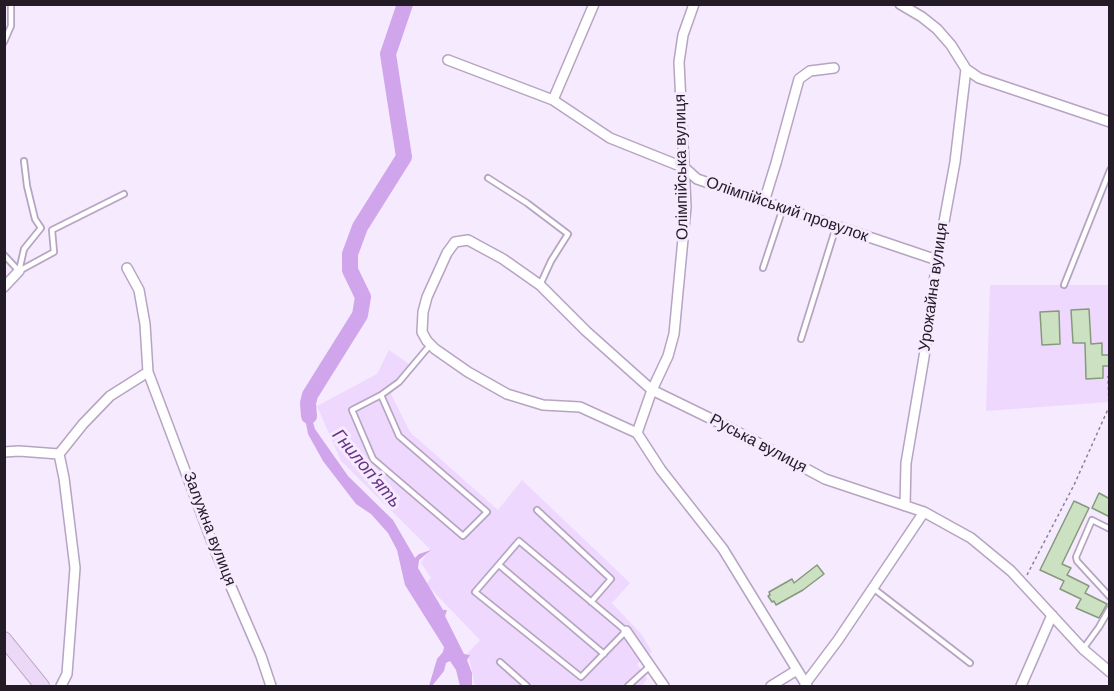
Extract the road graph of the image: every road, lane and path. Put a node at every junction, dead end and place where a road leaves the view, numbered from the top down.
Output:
1 (11, 4) edge
2 (594, 4) edge
3 (694, 4) edge
4 (900, 4) edge
5 (4, 42) edge
6 (448, 60) dead end
7 (834, 68) dead end
8 (966, 69) junction
9 (553, 100) junction
10 (1110, 122) edge
11 (24, 161) dead end
12 (685, 168) junction
13 (1110, 170) edge
14 (488, 178) dead end
15 (124, 194) dead end
16 (764, 202) junction
17 (783, 208) junction
18 (836, 227) junction
19 (41, 228) junction
20 (52, 230) junction
21 (4, 255) edge
22 (937, 260) junction
23 (127, 268) dead end
24 (763, 268) dead end
25 (19, 271) junction
26 (540, 285) junction
27 (1064, 285) dead end
28 (4, 287) edge
29 (801, 339) dead end
30 (431, 344) junction
31 (148, 372) junction
32 (1108, 376) dead end
33 (652, 390) junction
34 (381, 395) junction
35 (637, 433) junction
36 (4, 452) edge
37 (59, 454) junction
38 (905, 506) junction
39 (537, 510) dead end
40 (924, 512) junction
41 (1110, 529) edge
42 (499, 565) junction
43 (1022, 584) junction
44 (873, 588) junction
45 (1110, 597) edge
46 (591, 602) junction
47 (1110, 608) edge
48 (1052, 615) junction
49 (626, 631) junction
50 (4, 639) edge
51 (1083, 649) junction
52 (604, 654) junction
53 (500, 662) dead end
54 (970, 663) dead end
55 (649, 667) junction
56 (797, 670) junction
57 (1110, 672) edge
58 (806, 686) edge
59 (42, 687) edge
60 (61, 687) edge
61 (271, 687) edge
62 (527, 687) edge
63 (628, 687) edge
64 (664, 687) edge
65 (771, 687) edge
66 (1021, 687) edge

1 - 5 lane
2 - 9 street
3 - 12 street, Олімпійська вулиця
4 - 8 street
6 - 9 street, Олімпійський провулок
7 - 16 street
8 - 10 street
8 - 22 street, Урожайна вулиця
9 - 12 street, Олімпійський провулок
11 - 19 lane
12 - 16 street, Олімпійський провулок
12 - 33 street, Олімпійська вулиця
13 - 27 lane
14 - 26 lane
15 - 20 lane
16 - 17 street, Олімпійський провулок
17 - 18 street, Олімпійський провулок
17 - 24 lane
18 - 22 street, Олімпійський провулок
18 - 29 lane
19 - 20 lane
19 - 25 lane
20 - 25 lane
21 - 25 lane
22 - 38 street, Урожайна вулиця
23 - 31 street, Залужна вулиця
25 - 28 street
26 - 30 street, Руська вулиця
26 - 33 street, Руська вулиця
30 - 34 lane
30 - 35 street
31 - 37 street
31 - 61 street, Залужна вулиця
32 - 43 path
33 - 35 street, Олімпійська вулиця
33 - 38 street, Руська вулиця
34 - 34 lane
35 - 56 street
36 - 37 street
37 - 60 street
38 - 40 street, Руська вулиця
39 - 46 lane
40 - 43 street, Руська вулиця
40 - 44 street
41 - 45 lane
42 - 46 lane
42 - 52 lane
42 - 52 lane
43 - 48 street, Руська вулиця
44 - 54 lane
44 - 58 street
46 - 49 lane
47 - 51 lane
48 - 51 street, Руська вулиця
48 - 66 street
49 - 52 lane
49 - 55 street
50 - 59 main road
51 - 57 street, Руська вулиця
53 - 62 lane
55 - 63 lane
55 - 64 street
56 - 58 street
56 - 65 street

